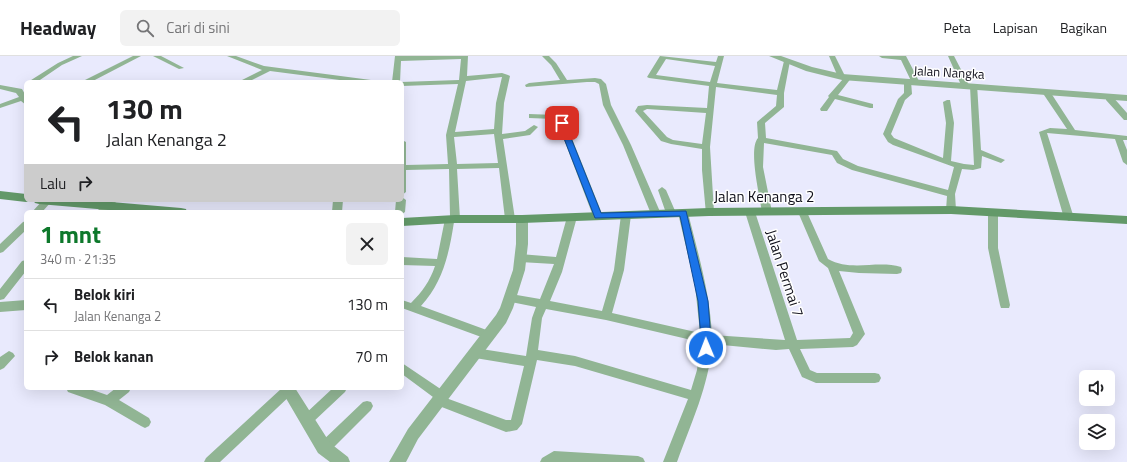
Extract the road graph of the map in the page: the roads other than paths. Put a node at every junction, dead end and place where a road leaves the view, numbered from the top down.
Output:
1 (65, 56) edge
2 (138, 56) edge
3 (157, 56) edge
4 (230, 56) edge
5 (464, 56) edge
6 (545, 56) edge
7 (773, 56) edge
8 (832, 56) edge
9 (882, 56) edge
10 (950, 56) edge
11 (76, 57) edge
12 (664, 57) edge
13 (904, 57) edge
14 (398, 58) edge
15 (719, 60) edge
16 (787, 61) junction
17 (180, 68) dead end
18 (270, 69) junction
19 (845, 77) junction
20 (35, 80) edge
21 (89, 80) edge
22 (246, 80) edge
23 (355, 80) edge
24 (396, 80) edge
25 (462, 80) junction
26 (565, 82) junction
27 (912, 83) junction
28 (404, 84) edge
29 (529, 85) dead end
30 (713, 85) junction
31 (969, 86) junction
32 (24, 87) edge
33 (2, 88) edge
34 (19, 91) junction
35 (1046, 92) junction
36 (780, 93) junction
37 (832, 96) junction
38 (1109, 98) junction
39 (1127, 98) edge
40 (24, 99) edge
41 (24, 101) edge
42 (947, 102) dead end
43 (0, 106) edge
44 (870, 106) dead end
45 (824, 109) dead end
46 (710, 111) junction
47 (532, 116) dead end
48 (1127, 118) edge
49 (534, 127) dead end
50 (1073, 133) junction
51 (499, 134) junction
52 (450, 135) junction
53 (1118, 136) junction
54 (1127, 138) edge
55 (762, 140) junction
56 (706, 147) junction
57 (978, 152) junction
58 (1001, 160) dead end
59 (947, 162) junction
60 (1127, 162) edge
61 (504, 165) junction
62 (958, 166) junction
63 (454, 167) junction
64 (404, 168) edge
65 (662, 190) dead end
66 (951, 194) junction
67 (0, 195) edge
68 (24, 198) edge
69 (64, 202) edge
70 (107, 206) edge
71 (156, 210) edge
72 (951, 210) junction
73 (709, 212) junction
74 (750, 212) junction
75 (767, 212) junction
76 (803, 212) junction
77 (677, 213) junction
78 (994, 213) junction
79 (656, 214) junction
80 (626, 215) junction
81 (598, 216) junction
82 (572, 217) junction
83 (1069, 218) junction
84 (452, 219) junction
85 (516, 219) junction
86 (1127, 220) edge
87 (404, 222) edge
88 (24, 226) edge
89 (0, 250) edge
90 (520, 258) junction
91 (404, 261) edge
92 (560, 261) junction
93 (441, 263) junction
94 (24, 266) edge
95 (832, 266) junction
96 (897, 270) dead end
97 (0, 296) edge
98 (511, 298) junction
99 (543, 303) junction
100 (24, 305) edge
101 (404, 305) edge
102 (1005, 305) dead end
103 (0, 307) edge
104 (413, 308) junction
105 (606, 316) junction
106 (488, 335) junction
107 (706, 339) junction
108 (792, 343) junction
109 (475, 353) junction
110 (9, 356) dead end
111 (531, 358) junction
112 (0, 365) edge
113 (404, 370) edge
114 (875, 378) dead end
115 (78, 390) edge
116 (123, 390) edge
117 (286, 390) edge
118 (289, 390) edge
119 (339, 390) edge
120 (695, 396) junction
121 (439, 398) junction
122 (109, 401) junction
123 (368, 406) dead end
124 (308, 419) junction
125 (145, 422) dead end
126 (324, 448) junction
127 (592, 461) edge
128 (212, 462) edge
129 (342, 462) edge
130 (397, 462) edge
131 (547, 462) edge
132 (638, 462) edge
133 (670, 462) edge

1 - 11 street
2 - 21 street
3 - 17 street
4 - 18 street
5 - 14 street
5 - 25 street
6 - 26 street
7 - 16 street, Jalan Nangka
8 - 19 street
9 - 13 street
10 - 31 street
11 - 20 street
12 - 15 street
12 - 30 street
13 - 27 street
14 - 24 street
15 - 30 street
16 - 19 street, Jalan Nangka
16 - 36 street
18 - 22 street
18 - 23 street
19 - 27 street, Jalan Nangka
19 - 37 street
25 - 28 street
25 - 51 street
25 - 52 street
26 - 29 street
26 - 79 street
27 - 31 street, Jalan Nangka
27 - 59 street
30 - 36 street
30 - 46 street
31 - 35 street, Jalan Nangka
31 - 57 street
32 - 34 street
33 - 34 street
34 - 40 street
35 - 38 street, Jalan Nangka
35 - 50 street
36 - 55 street
37 - 44 street
37 - 45 street
38 - 39 street, Jalan Nangka
38 - 48 street
41 - 43 street
42 - 59 street
46 - 56 street
46 - 56 street
47 - 81 street
49 - 51 street
50 - 53 street
50 - 83 street
51 - 52 street
51 - 61 street
52 - 63 street
53 - 54 street
53 - 60 street
55 - 66 street
55 - 75 street
56 - 73 street
57 - 58 street
57 - 62 street
59 - 62 street
61 - 63 street
61 - 85 street
62 - 66 street
63 - 64 street
63 - 84 street
65 - 77 street
66 - 72 street
67 - 68 main road
69 - 70 main road
70 - 71 main road
72 - 76 main road, Jalan Kenanga 2
72 - 78 main road, Jalan Kenanga 2
73 - 74 main road, Jalan Kenanga 2
73 - 77 main road, Jalan Kenanga 2
74 - 75 main road, Jalan Kenanga 2
74 - 108 street, Jalan Permai 7
75 - 76 main road, Jalan Kenanga 2
76 - 95 street
77 - 79 main road, Jalan Kenanga 2
77 - 107 street
78 - 83 main road, Jalan Kenanga 2
78 - 102 street
79 - 80 main road, Jalan Kenanga 2
80 - 81 main road, Jalan Kenanga 2
80 - 105 street
81 - 82 main road, Jalan Kenanga 2
82 - 85 main road, Jalan Kenanga 2
82 - 92 street
83 - 86 main road, Jalan Kenanga 2
84 - 85 main road, Jalan Kenanga 2
84 - 87 main road, Jalan Kenanga 2
84 - 93 street
85 - 90 street
88 - 89 street
90 - 92 street
90 - 98 street
91 - 93 street
92 - 99 street
93 - 104 street
94 - 97 street
95 - 96 street
95 - 108 street
98 - 99 street
98 - 106 street
99 - 105 street
99 - 111 street
100 - 103 street
101 - 104 street
104 - 106 street
105 - 107 street
106 - 109 street
107 - 108 street
107 - 120 street
108 - 114 street, Jalan Permai 7
109 - 111 street
109 - 121 street
110 - 112 street
111 - 120 street
111 - 121 street
113 - 121 street
115 - 122 street
116 - 122 street
117 - 128 street
118 - 124 street
119 - 124 street
120 - 133 street
121 - 130 street
122 - 125 street
123 - 126 street
124 - 126 street
126 - 129 street
127 - 131 street
127 - 132 street

